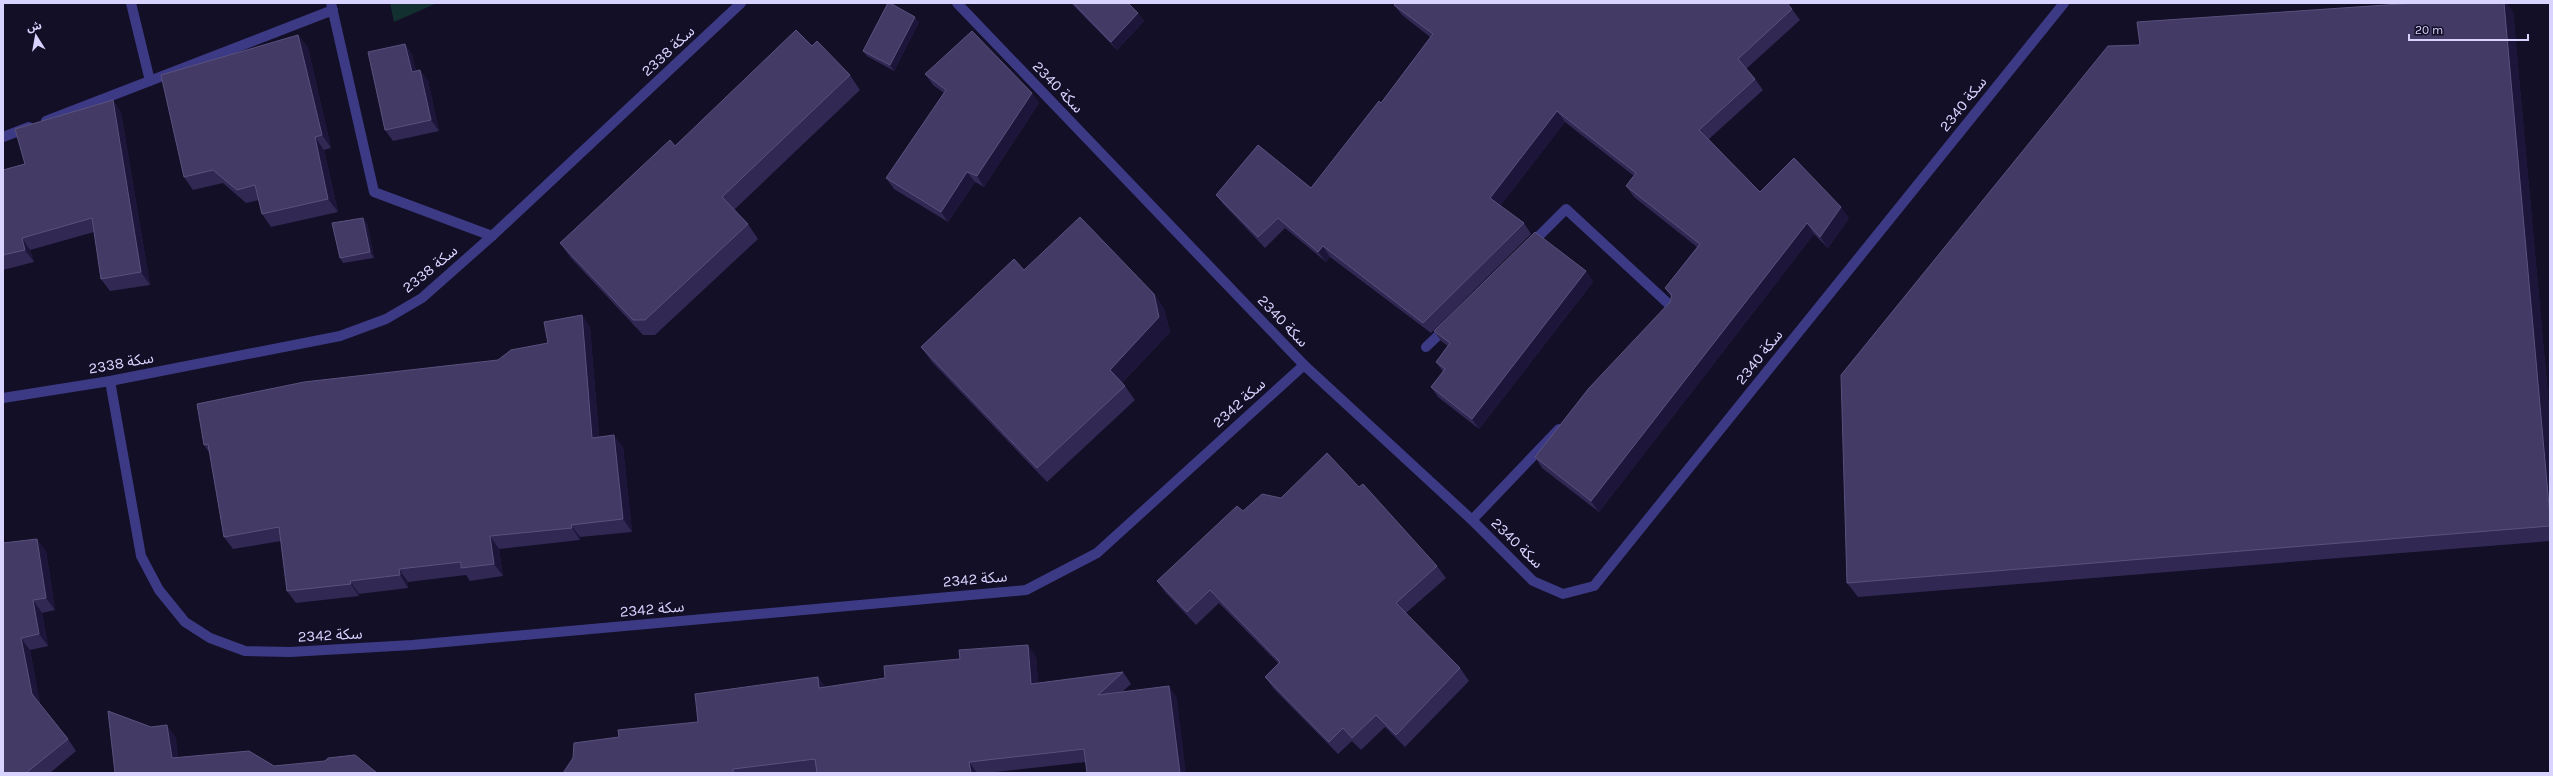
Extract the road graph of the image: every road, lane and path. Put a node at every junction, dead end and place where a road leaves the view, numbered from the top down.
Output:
1 (131, 3) edge
2 (742, 3) edge
3 (957, 3) edge
4 (2064, 3) edge
5 (332, 7) edge
6 (150, 81) junction
7 (3, 137) edge
8 (492, 236) junction
9 (1522, 253) edge
10 (1454, 319) edge
11 (1662, 319) edge
12 (1426, 347) dead end
13 (1304, 365) junction
14 (110, 381) junction
15 (3, 398) edge
16 (1565, 422) edge
17 (1472, 520) junction

1 - 6 street
2 - 8 street, سكة 2338
3 - 13 street, سكة 2340
4 - 17 street, سكة 2340
5 - 6 street
5 - 8 street
6 - 7 street
8 - 14 street, سكة 2338
9 - 11 street
10 - 12 street
13 - 14 street, سكة 2342
13 - 17 street, سكة 2340
14 - 15 street, سكة 2338
16 - 17 street

